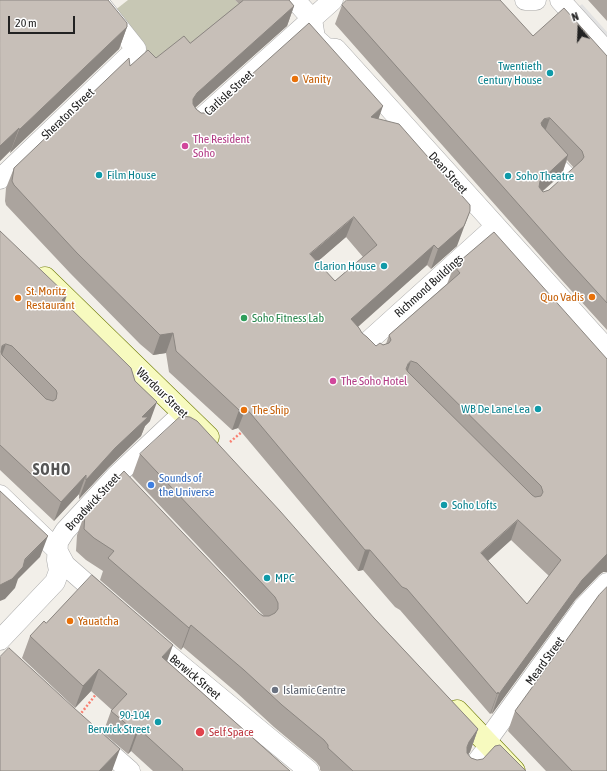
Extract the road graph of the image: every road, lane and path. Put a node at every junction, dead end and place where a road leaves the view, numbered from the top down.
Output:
1 (295, 0) edge
2 (333, 0) edge
3 (525, 0) edge
4 (536, 0) edge
5 (560, 0) edge
6 (106, 4) edge
7 (312, 19) junction
8 (607, 52) edge
9 (196, 122) edge
10 (546, 148) edge
11 (0, 179) edge
12 (555, 189) edge
13 (504, 230) junction
14 (34, 266) edge
15 (607, 349) edge
16 (367, 350) edge
17 (183, 413) junction
18 (244, 429) edge
19 (228, 445) joint
20 (0, 495) edge
21 (57, 550) junction
22 (606, 584) edge
23 (118, 611) edge
24 (134, 626) edge
25 (0, 640) edge
26 (100, 690) edge
27 (444, 697) edge
28 (73, 722) joint
29 (488, 744) junction
30 (130, 771) edge
31 (309, 771) edge
32 (470, 771) edge
33 (514, 771) edge

1 - 7 street
2 - 7 street, Carlisle Street
3 - 4 street
5 - 8 street
6 - 11 street, Sheraton Street
7 - 9 street, Carlisle Street
7 - 13 street, Dean Street
10 - 12 lane
13 - 15 street, Dean Street
13 - 16 street, Richmond Buildings
14 - 17 street, Wardour Street
17 - 19 street, Wardour Street
17 - 21 street, Broadwick Street
18 - 19 path
20 - 21 street
21 - 23 street
21 - 25 street, Broadwick Street
22 - 29 street, Meard Street
24 - 31 street, Berwick Street
26 - 28 path
27 - 29 street
28 - 30 street
29 - 32 street, Meard Street
29 - 33 street

